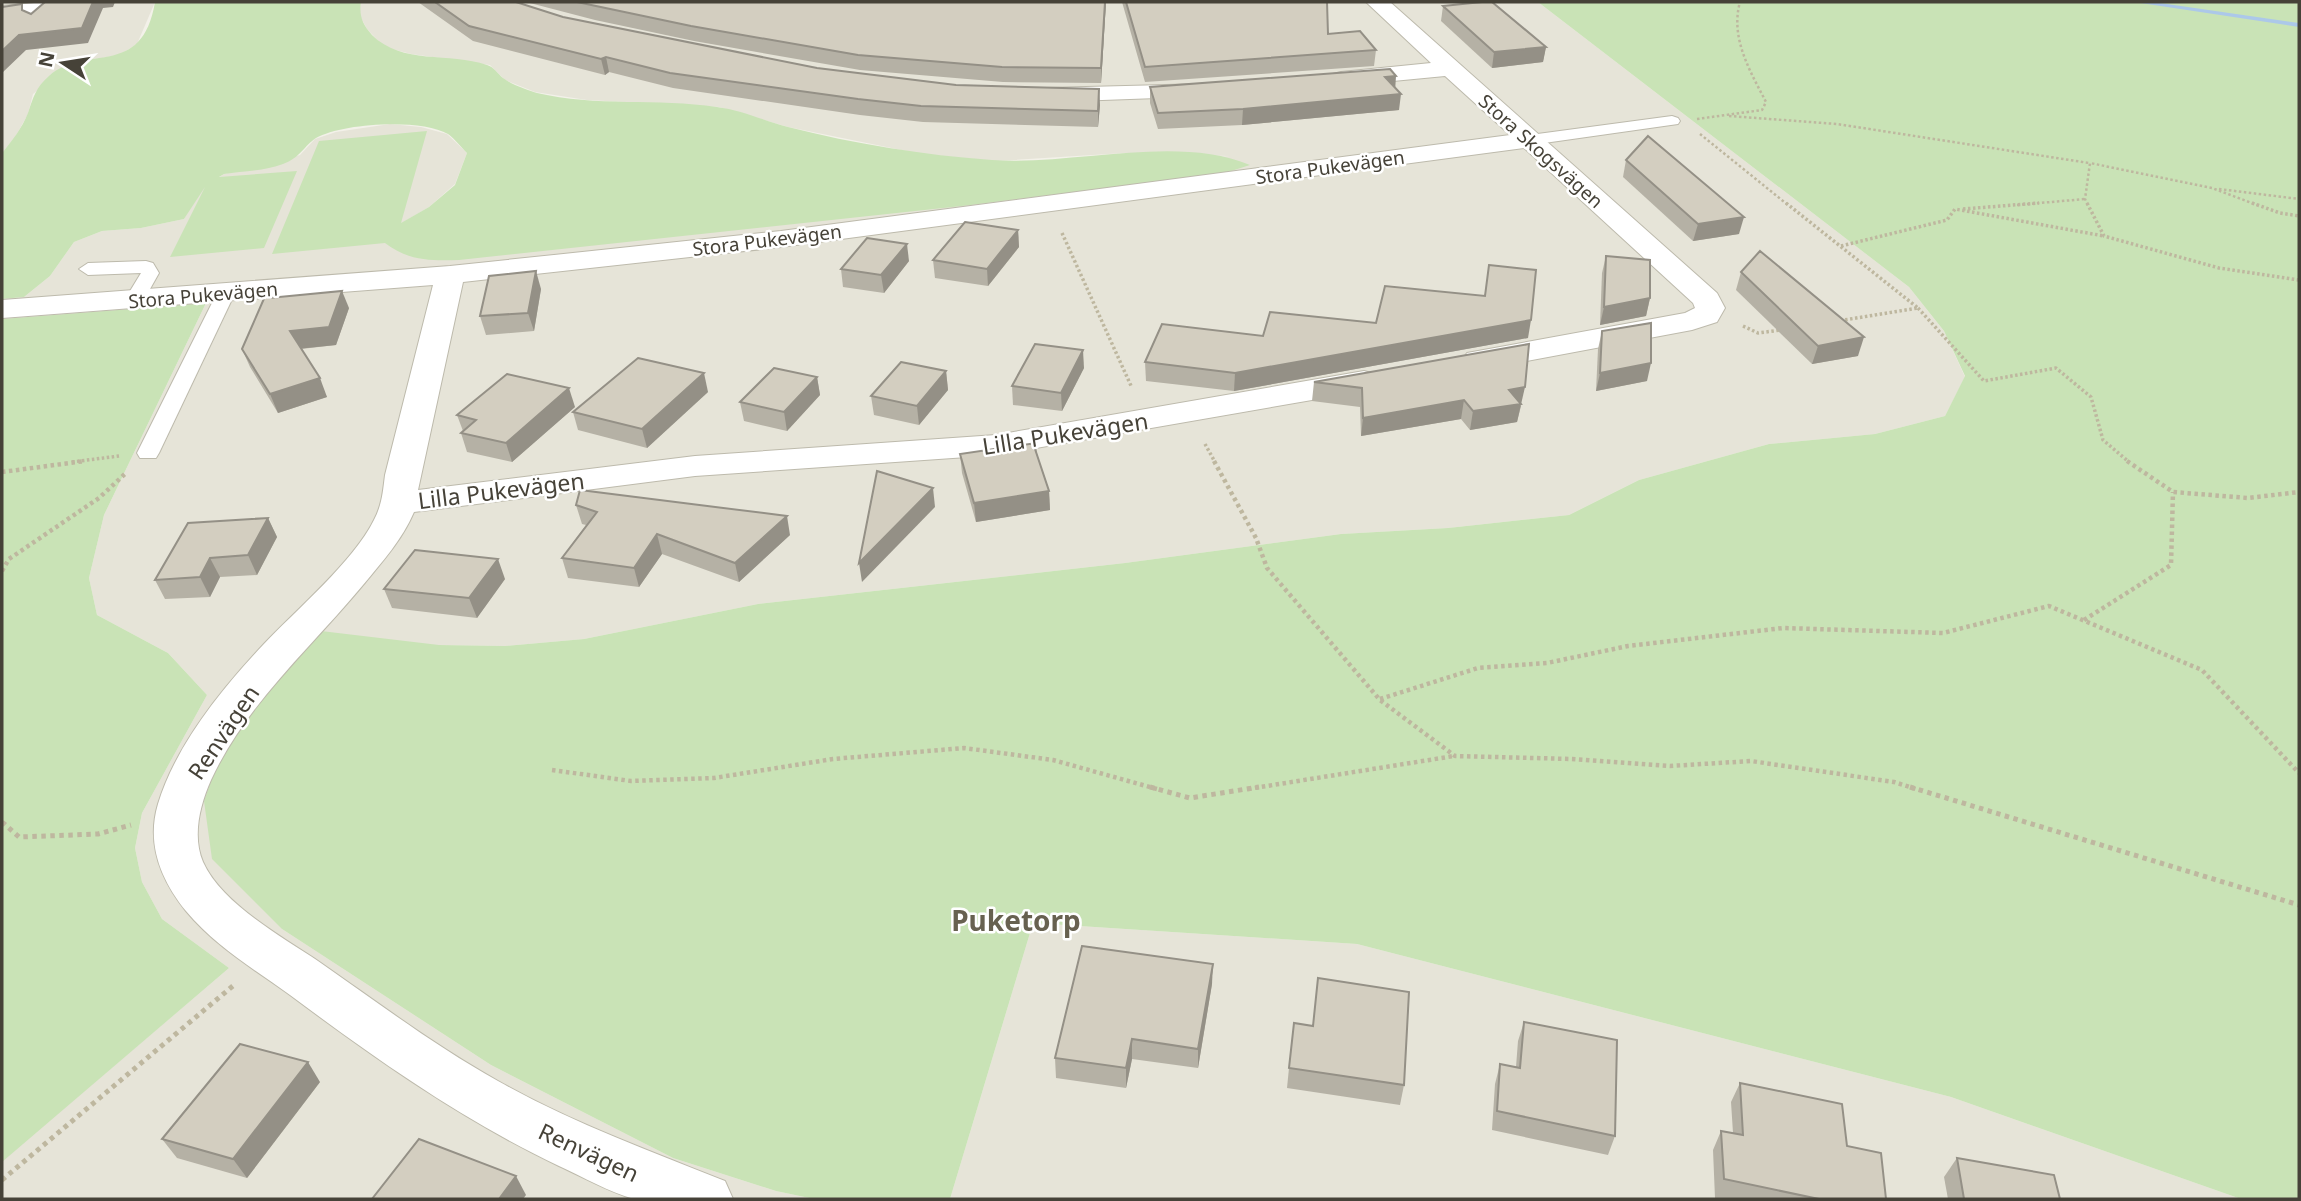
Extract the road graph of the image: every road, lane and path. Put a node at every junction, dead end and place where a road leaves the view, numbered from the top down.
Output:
1 (1377, 2) edge
2 (1740, 2) edge
3 (43, 11) edge
4 (2, 13) edge
5 (1450, 68) junction
6 (1314, 81) edge
7 (1232, 89) edge
8 (1025, 94) edge
9 (1729, 117) junction
10 (1677, 120) junction
11 (1530, 141) junction
12 (2090, 163) junction
13 (2212, 188) junction
14 (2085, 199) junction
15 (2299, 199) edge
16 (1048, 204) junction
17 (1955, 209) junction
18 (2299, 216) edge
19 (2104, 236) junction
20 (1840, 246) junction
21 (88, 269) dead end
22 (450, 275) junction
23 (2299, 279) edge
24 (226, 293) junction
25 (134, 301) junction
26 (1708, 303) junction
27 (1917, 308) junction
28 (2, 309) edge
29 (1838, 321) edge
30 (1784, 329) edge
31 (1447, 366) edge
32 (1392, 376) edge
33 (1188, 413) junction
34 (1147, 420) junction
35 (148, 453) junction
36 (2, 472) edge
37 (2173, 492) junction
38 (2299, 492) edge
39 (398, 503) junction
40 (2, 570) edge
41 (2084, 620) junction
42 (1380, 700) junction
43 (1455, 756) junction
44 (552, 770) dead end
45 (2299, 773) edge
46 (179, 813) junction
47 (2, 821) edge
48 (2299, 905) edge
49 (270, 955) junction
50 (2, 1180) edge
51 (705, 1199) edge

1 - 5 street, Stora Skogsvägen
2 - 9 path
3 - 4 street
5 - 6 street
5 - 11 street, Stora Skogsvägen
7 - 8 street
9 - 10 path
9 - 12 path
10 - 11 lane
10 - 20 path
11 - 16 street, Stora Pukevägen
11 - 26 street, Stora Skogsvägen
12 - 13 path
12 - 14 path
13 - 15 path
13 - 18 path
14 - 17 path
14 - 19 path
16 - 22 street, Stora Pukevägen
16 - 34 path
17 - 19 path
17 - 20 path
19 - 23 path
20 - 27 path
21 - 25 lane
22 - 24 street, Stora Pukevägen
22 - 39 street, Renvägen
24 - 25 street, Stora Pukevägen
24 - 35 lane
25 - 28 street, Stora Pukevägen
26 - 30 path
26 - 31 street
27 - 29 path
27 - 37 path
32 - 33 street, Lilla Pukevägen
33 - 34 street, Lilla Pukevägen
33 - 42 path
34 - 39 street, Lilla Pukevägen
35 - 36 path
35 - 40 path
37 - 38 path
37 - 41 path
39 - 46 street, Renvägen
41 - 42 path
41 - 45 path
42 - 43 path
43 - 44 path
43 - 48 path
46 - 47 path
46 - 49 street, Renvägen
49 - 50 path
49 - 51 street, Renvägen

